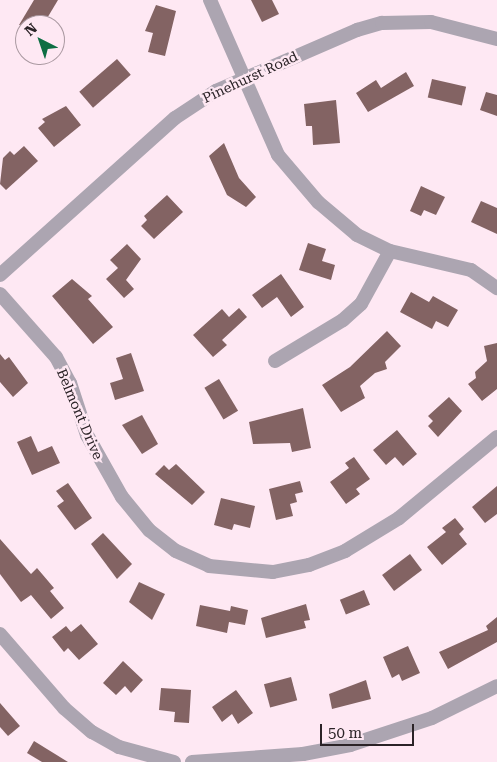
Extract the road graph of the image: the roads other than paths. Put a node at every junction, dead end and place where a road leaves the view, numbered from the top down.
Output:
1 (210, 0) edge
2 (497, 39) edge
3 (244, 78) junction
4 (390, 251) junction
5 (0, 275) edge
6 (497, 288) edge
7 (0, 294) edge
8 (275, 361) dead end
9 (497, 437) edge
10 (0, 634) edge
11 (497, 686) edge
12 (174, 762) edge
13 (192, 762) edge

1 - 3 street
2 - 3 street, Pinehurst Road
3 - 4 street
3 - 5 street, Pinehurst Road
4 - 6 street
4 - 8 street
7 - 9 street, Belmont Drive
10 - 12 street
11 - 13 street

